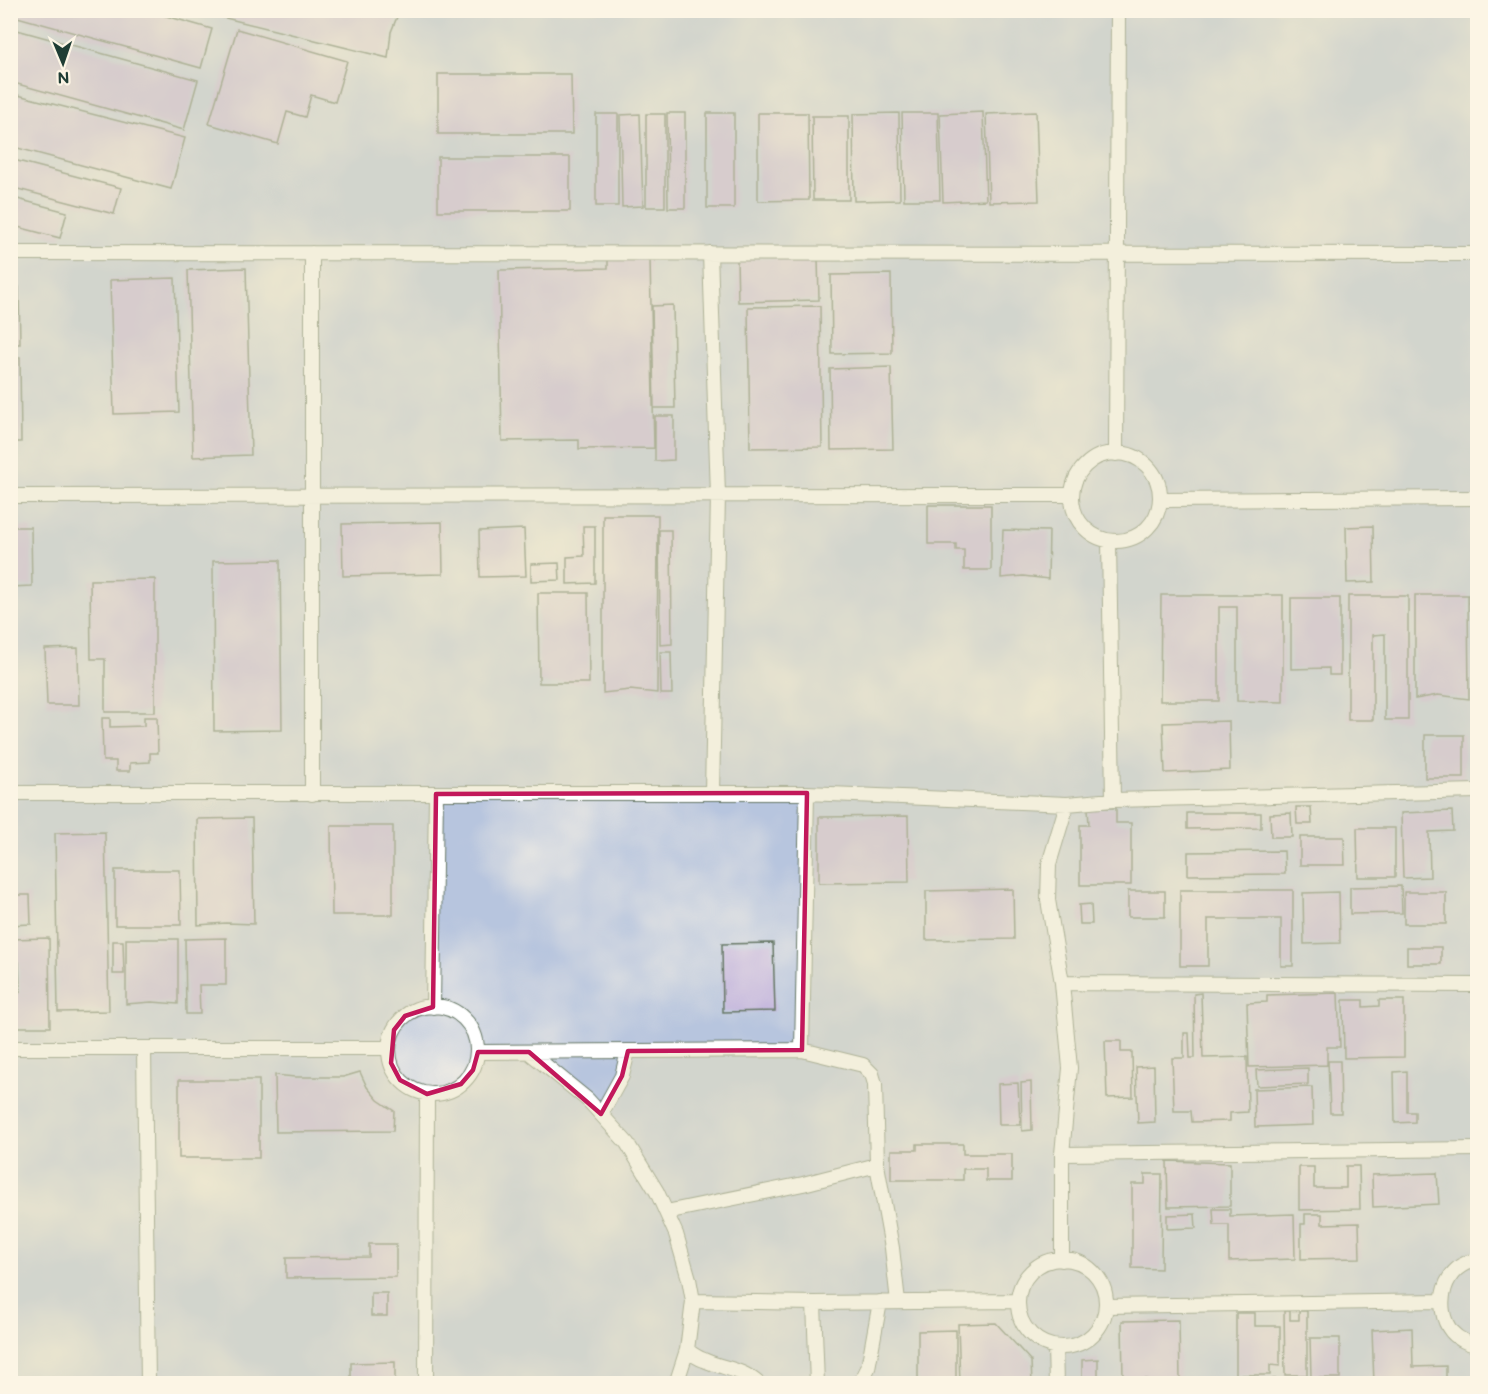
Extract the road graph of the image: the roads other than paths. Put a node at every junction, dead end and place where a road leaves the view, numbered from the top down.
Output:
1 (1118, 10) edge
2 (10, 253) edge
3 (312, 253) junction
4 (710, 253) junction
5 (1116, 254) junction
6 (1478, 254) edge
7 (1116, 454) junction
8 (718, 495) junction
9 (1072, 495) junction
10 (10, 496) edge
11 (312, 496) junction
12 (1478, 498) edge
13 (1160, 500) junction
14 (1109, 541) junction
15 (1478, 791) edge
16 (10, 793) edge
17 (712, 793) junction
18 (807, 793) junction
19 (312, 794) junction
20 (436, 794) junction
21 (1113, 800) junction
22 (1067, 804) junction
23 (1062, 983) junction
24 (1478, 984) edge
25 (434, 1007) junction
26 (10, 1048) edge
27 (144, 1048) junction
28 (389, 1048) junction
29 (802, 1050) junction
30 (628, 1051) junction
31 (478, 1052) junction
32 (529, 1052) junction
33 (427, 1094) junction
34 (601, 1114) junction
35 (1478, 1149) edge
36 (1062, 1154) junction
37 (877, 1165) junction
38 (666, 1212) junction
39 (1062, 1260) junction
40 (1478, 1260) edge
41 (693, 1301) junction
42 (1017, 1301) junction
43 (1442, 1301) junction
44 (880, 1302) junction
45 (898, 1302) junction
46 (814, 1303) junction
47 (1106, 1306) junction
48 (1478, 1346) edge
49 (1055, 1347) junction
50 (687, 1350) junction
51 (148, 1383) edge
52 (426, 1383) edge
53 (676, 1383) edge
54 (759, 1383) edge
55 (817, 1383) edge
56 (860, 1383) edge
57 (1056, 1383) edge

1 - 5 street
2 - 3 street
3 - 4 street
3 - 11 street
4 - 5 street
4 - 8 street
5 - 6 street
5 - 7 street
7 - 9 street
7 - 13 street
8 - 9 street
8 - 11 street
8 - 17 street
9 - 14 street
10 - 11 street
11 - 19 street
12 - 13 street
13 - 14 street
14 - 21 street
15 - 21 street
16 - 19 street
17 - 18 street
17 - 20 street
18 - 22 street
18 - 29 street
19 - 20 street
20 - 25 street
21 - 22 street
22 - 23 street
23 - 24 street
23 - 36 street
25 - 28 street
25 - 31 street
26 - 27 street
27 - 28 street
27 - 51 street
28 - 33 street
29 - 30 street
29 - 37 street
30 - 32 street
30 - 34 street
31 - 32 street
31 - 33 street
32 - 34 street
33 - 52 street
34 - 38 street
35 - 36 street
36 - 39 street
37 - 38 street
37 - 45 street
38 - 41 street
39 - 42 street
39 - 47 street
40 - 43 street
41 - 46 street
41 - 50 street
42 - 45 street
42 - 49 street
43 - 47 street
43 - 48 street
44 - 45 street
44 - 46 street
44 - 56 street
46 - 55 street
47 - 49 street
49 - 57 street
50 - 53 street
50 - 54 street

